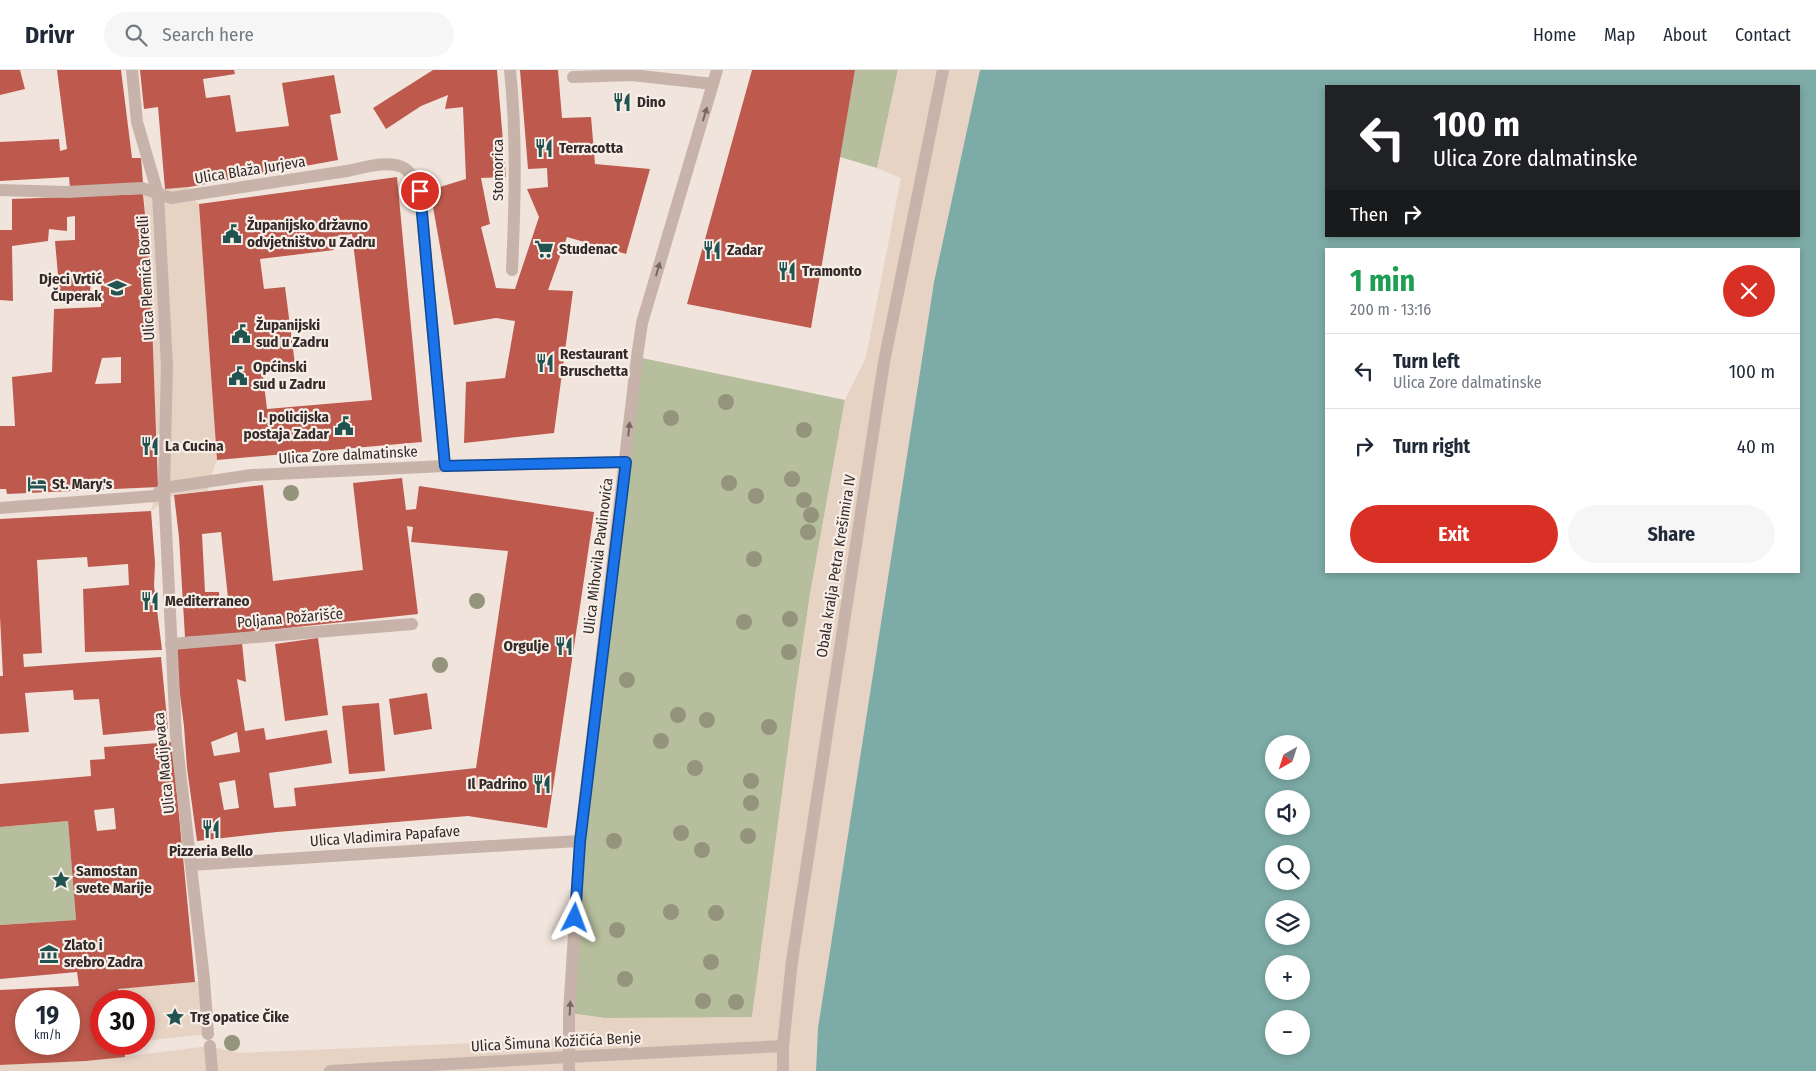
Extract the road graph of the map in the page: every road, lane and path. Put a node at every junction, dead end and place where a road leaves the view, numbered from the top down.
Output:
1 (132, 70) edge
2 (510, 70) edge
3 (717, 70) edge
4 (943, 70) edge
5 (573, 77) dead end
6 (713, 84) junction
7 (0, 190) edge
8 (158, 194) junction
9 (512, 270) dead end
10 (626, 462) junction
11 (445, 466) junction
12 (164, 488) junction
13 (0, 508) edge
14 (412, 624) dead end
15 (171, 644) junction
16 (580, 842) junction
17 (191, 865) junction
18 (783, 1046) junction
19 (568, 1057) junction
20 (212, 1071) edge
21 (330, 1071) edge
22 (568, 1071) edge
23 (783, 1071) edge

1 - 8 street, Ulica Plemića Borelli
2 - 9 street, Stomorica
3 - 6 street, Ulica Mihovila Pavlinovića
4 - 18 street, Obala kralja Petra Krešimira IV
5 - 6 street
10 -> 6 street, Ulica Mihovila Pavlinovića
7 - 8 street, Ulica Blaža Jurjeva
8 - 11 street, Ulica Blaža Jurjeva
8 - 12 street, Ulica Plemića Borelli
10 - 11 street, Ulica Zore dalmatinske
10 - 16 street, Ulica Mihovila Pavlinovića
11 - 12 street, Ulica Zore dalmatinske
12 - 13 street, Ulica Zore dalmatinske
12 - 15 street, Ulica Madijevaca
14 - 15 street, Poljana Požarišće
15 - 17 street, Ulica Madijevaca
16 - 17 street, Ulica Vladimira Papafave
19 -> 16 street, Ulica Mihovila Pavlinovića
17 - 20 street, Ulica Madijevaca
18 - 19 street, Ulica Šimuna Kožičića Benje
18 - 23 street, Obala kralja Petra Krešimira IV
19 - 21 street, Ulica Šimuna Kožičića Benje
19 - 22 street, Ulica Mihovila Pavlinovića

